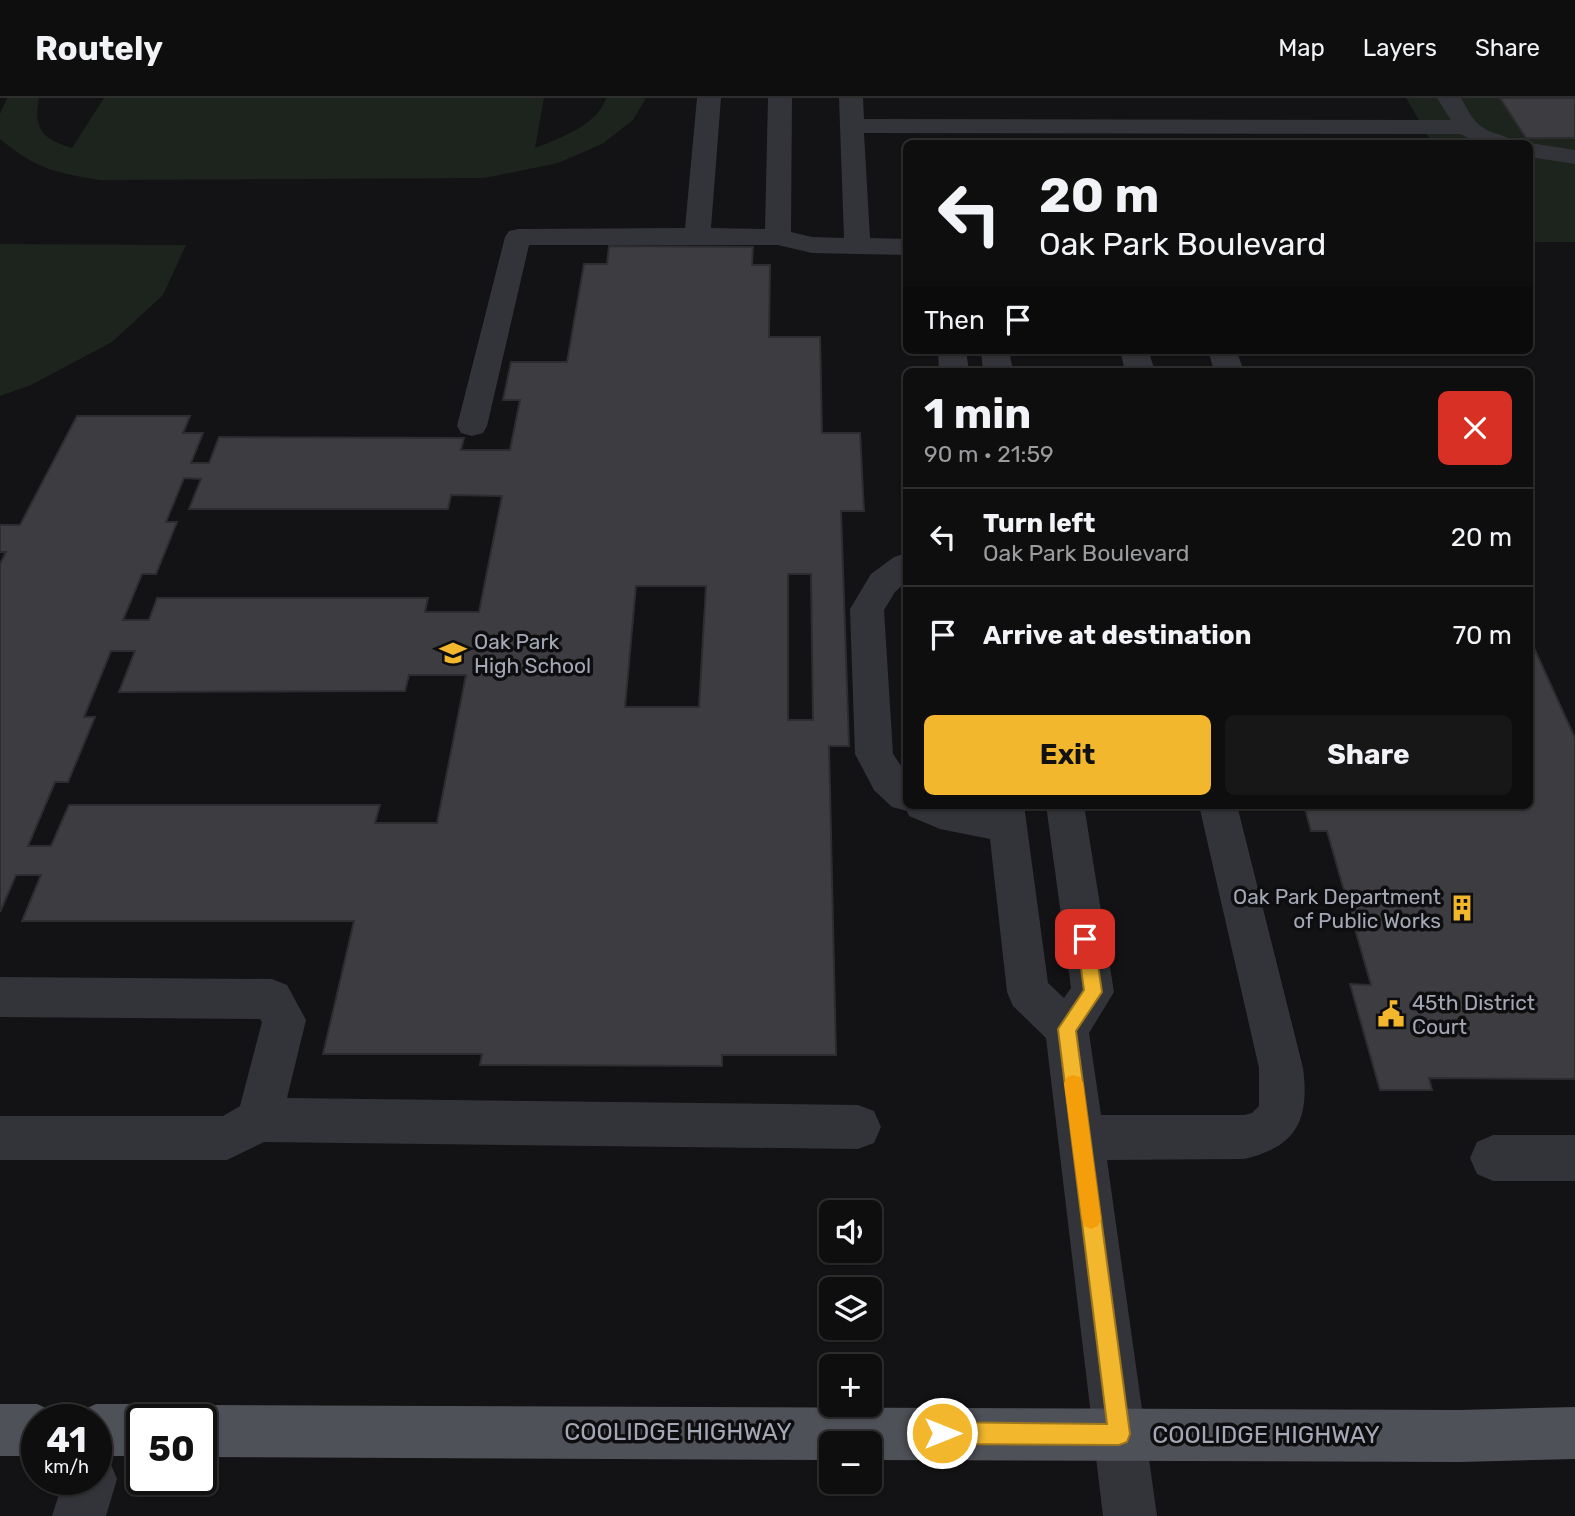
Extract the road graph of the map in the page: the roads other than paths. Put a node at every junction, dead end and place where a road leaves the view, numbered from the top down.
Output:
1 (709, 98) edge
2 (780, 98) edge
3 (851, 98) edge
4 (1449, 98) edge
5 (1043, 99) edge
6 (852, 126) junction
7 (925, 126) edge
8 (961, 126) edge
9 (1050, 126) junction
10 (1466, 127) junction
11 (1355, 135) edge
12 (1492, 140) edge
13 (1533, 150) edge
14 (1575, 157) edge
15 (697, 236) junction
16 (778, 237) junction
17 (857, 247) junction
18 (903, 247) edge
19 (472, 426) dead end
20 (903, 567) edge
21 (903, 793) edge
22 (932, 809) edge
23 (1066, 809) edge
24 (1219, 809) edge
25 (1007, 816) edge
26 (0, 998) edge
27 (1067, 1029) junction
28 (259, 1121) junction
29 (858, 1127) dead end
30 (0, 1138) edge
31 (1080, 1138) junction
32 (1493, 1158) dead end
33 (1575, 1158) edge
34 (0, 1430) edge
35 (21, 1430) edge
36 (217, 1431) edge
37 (1575, 1433) edge
38 (1119, 1434) junction
39 (87, 1495) edge
40 (79, 1516) edge
41 (1130, 1516) edge

1 - 15 street
2 - 16 street
3 - 6 street
4 - 10 street
5 - 9 street
6 - 7 street
6 - 17 street
7 - 8 street
8 - 9 street
9 - 11 street
10 - 11 street
10 - 12 street
13 - 14 street
15 - 16 street
15 - 19 street
16 - 17 street
17 - 18 street
20 - 21 street
22 - 25 street
23 - 27 street
24 - 31 street
25 - 27 street
26 - 28 street
27 - 31 street
28 - 29 street
28 - 30 street
31 - 38 street
32 - 33 street
34 - 35 main road
36 - 38 main road, COOLIDGE HIGHWAY
37 - 38 main road, COOLIDGE HIGHWAY
38 - 41 street
39 - 40 street

